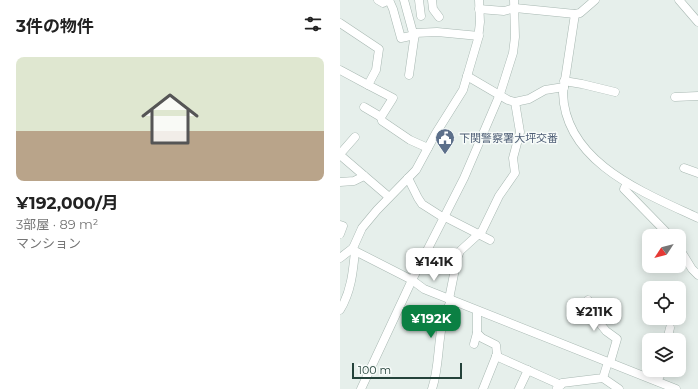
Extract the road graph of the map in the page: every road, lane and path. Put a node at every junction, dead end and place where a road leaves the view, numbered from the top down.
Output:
1 (378, 0) edge
2 (389, 0) edge
3 (404, 0) edge
4 (418, 0) edge
5 (432, 0) edge
6 (479, 0) edge
7 (595, 0) edge
8 (679, 0) edge
9 (514, 4) edge
10 (479, 9) junction
11 (575, 14) junction
12 (421, 16) dead end
13 (439, 17) dead end
14 (698, 22) edge
15 (340, 23) edge
16 (415, 34) junction
17 (479, 36) junction
18 (340, 70) edge
19 (409, 76) dead end
20 (467, 76) junction
21 (564, 84) junction
22 (368, 85) junction
23 (615, 92) dead end
24 (500, 94) junction
25 (698, 96) edge
26 (675, 97) dead end
27 (515, 102) junction
28 (364, 107) dead end
29 (381, 117) junction
30 (355, 137) dead end
31 (428, 148) junction
32 (340, 154) edge
33 (684, 168) dead end
34 (698, 173) edge
35 (364, 176) junction
36 (408, 178) junction
37 (340, 182) edge
38 (627, 183) junction
39 (389, 197) junction
40 (444, 217) junction
41 (698, 218) edge
42 (340, 225) edge
43 (663, 229) edge
44 (340, 234) edge
45 (478, 234) junction
46 (490, 240) dead end
47 (354, 250) junction
48 (426, 252) junction
49 (340, 258) edge
50 (686, 259) edge
51 (454, 266) junction
52 (698, 275) edge
53 (412, 280) junction
54 (450, 300) junction
55 (588, 300) dead end
56 (340, 310) edge
57 (477, 310) junction
58 (670, 328) dead end
59 (477, 333) junction
60 (669, 333) edge
61 (474, 344) dead end
62 (496, 356) junction
63 (609, 362) junction
64 (528, 370) junction
65 (659, 377) edge
66 (602, 378) junction
67 (657, 381) junction
68 (559, 387) edge
69 (616, 388) edge
70 (361, 389) edge
71 (432, 389) edge
72 (483, 389) edge
73 (519, 389) edge
74 (676, 389) edge

1 - 2 street
2 - 16 street
3 - 16 street
4 - 12 street
5 - 13 street
6 - 10 street
7 - 11 street
8 - 14 street
9 - 10 street
9 - 11 street
9 - 24 street
10 - 17 street
11 - 21 street
15 - 22 street
16 - 17 street
16 - 19 street
17 - 20 street
18 - 22 street
20 - 24 street
20 - 31 street
21 - 23 street
21 - 27 street
21 - 38 street
22 - 29 street
24 - 27 street
24 - 40 street
25 - 26 street
27 - 45 street
28 - 29 street
29 - 31 street
30 - 32 street
31 - 36 street
32 - 35 street
33 - 34 street
35 - 37 street
35 - 39 street
36 - 39 street
36 - 40 street
38 - 41 street
38 - 43 street
39 - 47 street
40 - 45 street
40 - 48 street
42 - 44 street
45 - 46 street
45 - 51 street
47 - 49 street
47 - 53 street
47 - 56 street
48 - 51 street
48 - 53 street
50 - 52 street
51 - 54 street
53 - 54 street
53 - 70 street
54 - 57 street
54 - 71 street
55 - 63 street
57 - 59 street
57 - 63 street
58 - 60 street
59 - 61 street
59 - 62 street
62 - 64 street
62 - 72 street
63 - 66 street
63 - 67 street
64 - 68 street
64 - 73 street
65 - 67 street
66 - 68 street
66 - 69 street
67 - 74 street

